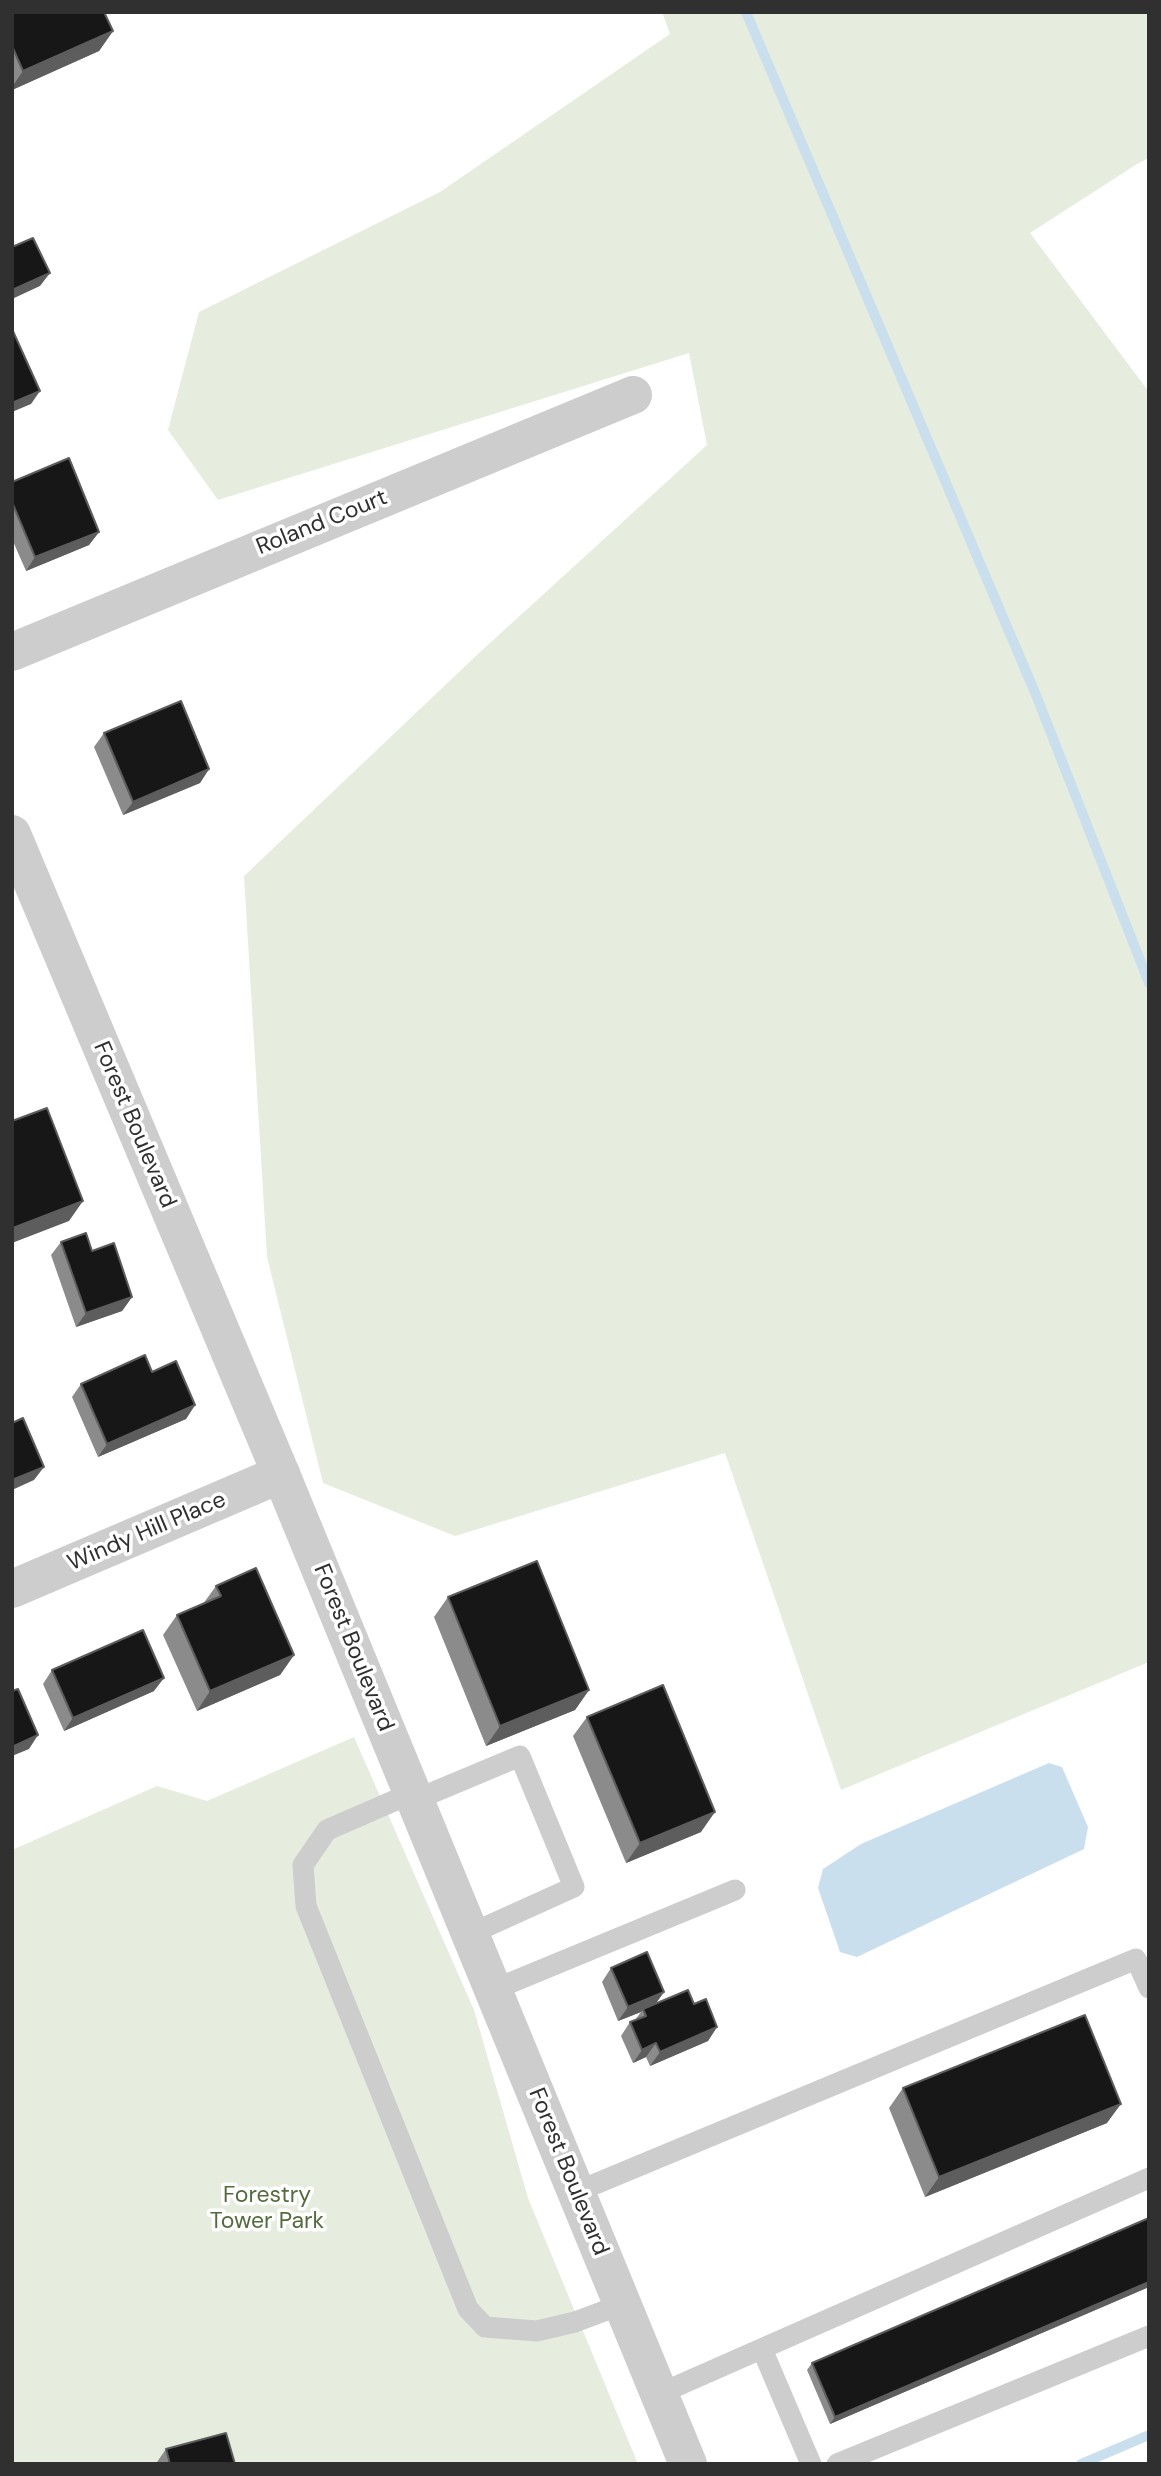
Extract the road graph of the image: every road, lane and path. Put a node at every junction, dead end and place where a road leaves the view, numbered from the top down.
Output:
1 (633, 395) dead end
2 (12, 652) edge
3 (12, 834) edge
4 (281, 1474) junction
5 (12, 1589) edge
6 (414, 1797) junction
7 (735, 1890) dead end
8 (470, 1934) junction
9 (1149, 1988) edge
10 (493, 1990) junction
11 (1149, 2178) edge
12 (576, 2192) junction
13 (623, 2304) junction
14 (1149, 2336) edge
15 (762, 2349) junction
16 (659, 2393) junction
17 (688, 2464) edge
18 (811, 2464) edge
19 (837, 2464) edge

1 - 2 street, Roland Court
3 - 4 street, Forest Boulevard
4 - 5 street, Windy Hill Place
4 - 6 street, Forest Boulevard
6 - 8 street, Forest Boulevard
6 - 8 lane
6 - 13 lane
7 - 10 lane
8 - 10 street, Forest Boulevard
9 - 12 lane
10 - 12 street, Forest Boulevard
11 - 15 lane
12 - 13 street, Forest Boulevard
13 - 16 street, Forest Boulevard
14 - 19 lane
15 - 16 lane
15 - 18 lane
16 - 17 street, Forest Boulevard

